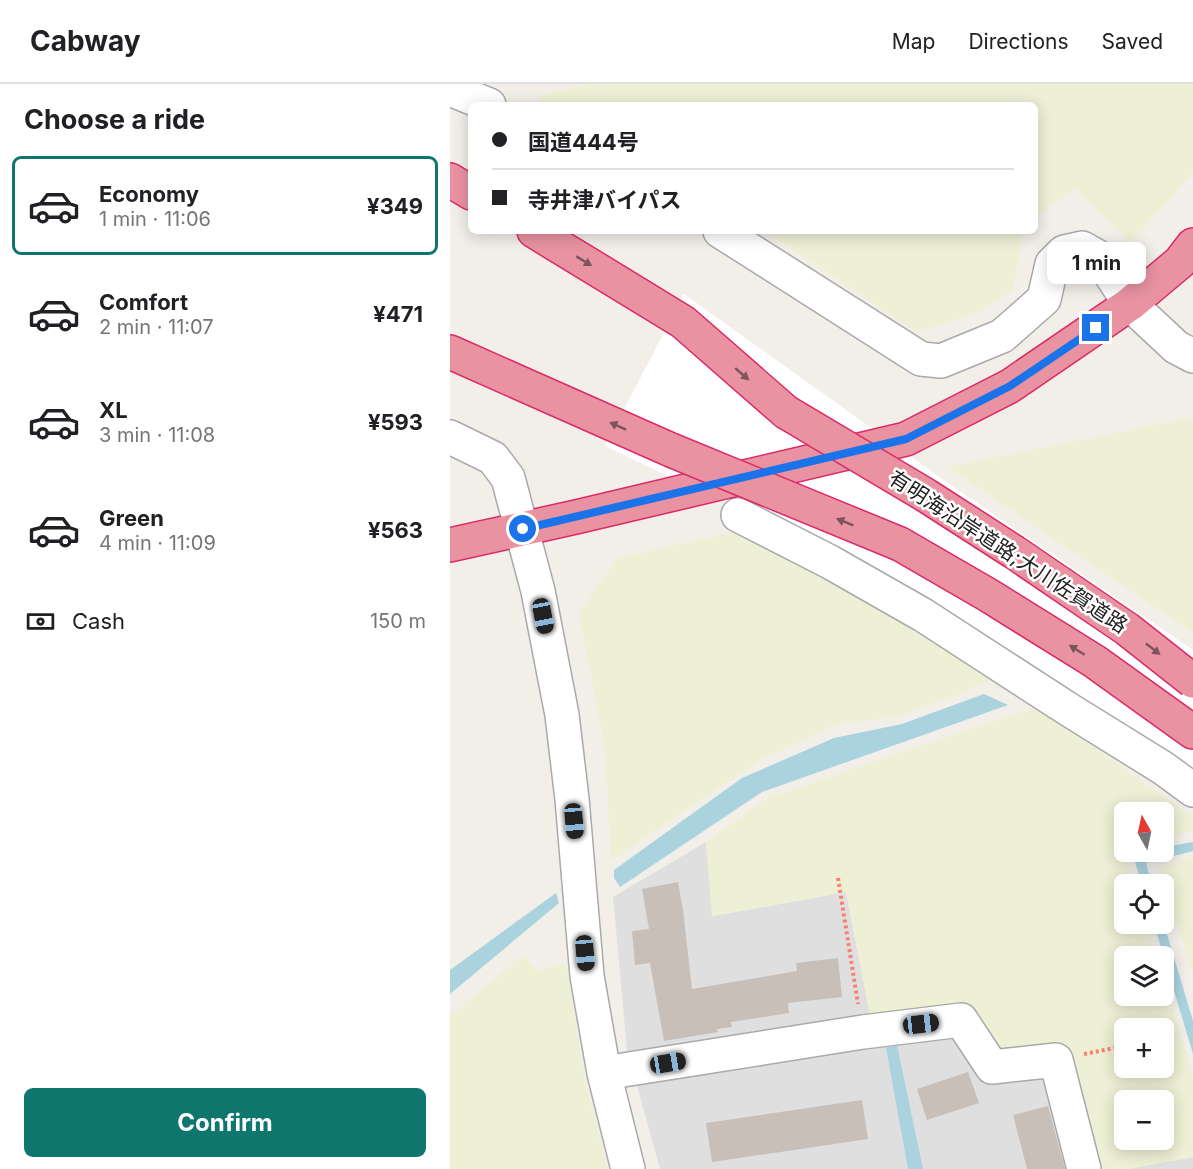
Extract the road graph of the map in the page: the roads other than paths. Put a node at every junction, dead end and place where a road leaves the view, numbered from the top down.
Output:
1 (450, 89) edge
2 (482, 102) edge
3 (450, 180) edge
4 (468, 191) edge
5 (539, 234) edge
6 (725, 234) edge
7 (1193, 244) edge
8 (1130, 304) junction
9 (450, 352) edge
10 (1193, 356) edge
11 (450, 437) edge
12 (738, 515) dead end
13 (523, 529) junction
14 (450, 545) edge
15 (1193, 681) edge
16 (1193, 732) edge
17 (1193, 790) edge
18 (604, 1074) junction
19 (628, 1169) edge
20 (1084, 1169) edge

1 - 2 street
3 - 4 highway
5 -> 15 highway, 有明海沿岸道路;大川佐賀道路, bridge
6 - 8 street
7 - 8 highway
8 - 10 street
8 - 13 highway
16 -> 9 highway, bridge
11 - 13 street
12 - 17 street
13 - 14 highway
13 - 18 street
18 - 19 street
18 - 20 street

